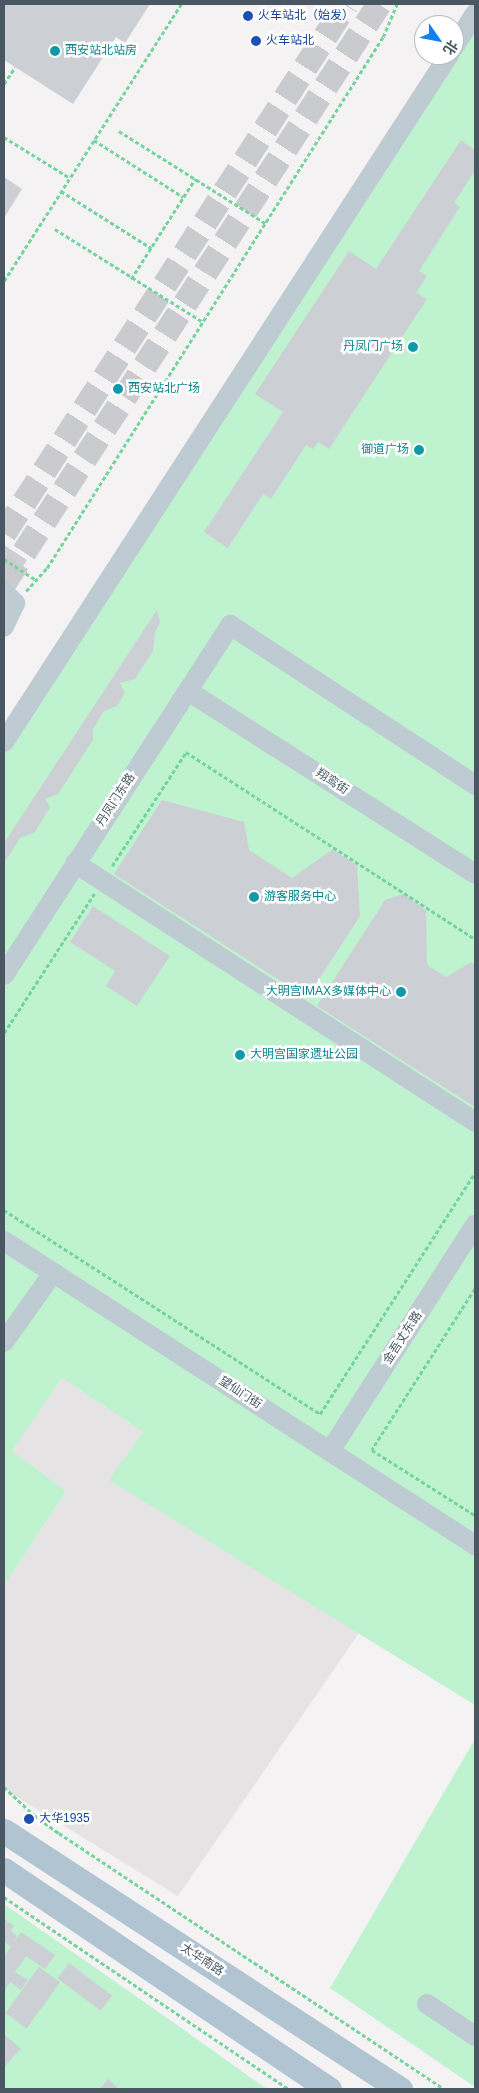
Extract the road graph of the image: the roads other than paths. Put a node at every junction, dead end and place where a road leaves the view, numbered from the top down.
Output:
1 (475, 14) edge
2 (464, 31) edge
3 (443, 65) edge
4 (9, 598) edge
5 (4, 627) edge
6 (188, 691) junction
7 (4, 742) edge
8 (475, 784) edge
9 (75, 863) junction
10 (475, 874) edge
11 (4, 975) edge
12 (475, 1122) edge
13 (475, 1225) edge
14 (4, 1241) edge
15 (53, 1273) junction
16 (4, 1342) edge
17 (330, 1451) junction
18 (475, 1545) edge
19 (4, 1831) edge
20 (4, 1870) edge
21 (427, 2004) dead end
22 (475, 2036) edge
23 (329, 2089) edge
24 (400, 2089) edge

1 - 2 street
3 - 7 street
4 - 5 street
6 - 8 street, 丹凤门东路
6 - 9 street, 丹凤门东路
6 - 10 street, 翔鸾街
9 - 11 street, 丹凤门东路
9 - 12 street
13 - 17 street, 金吾丈东路
14 - 15 street, 望仙门街
15 - 16 street
15 - 17 street, 望仙门街
17 - 18 street, 望仙门街
19 - 24 main road, 太华南路
20 - 23 main road
21 - 22 street

